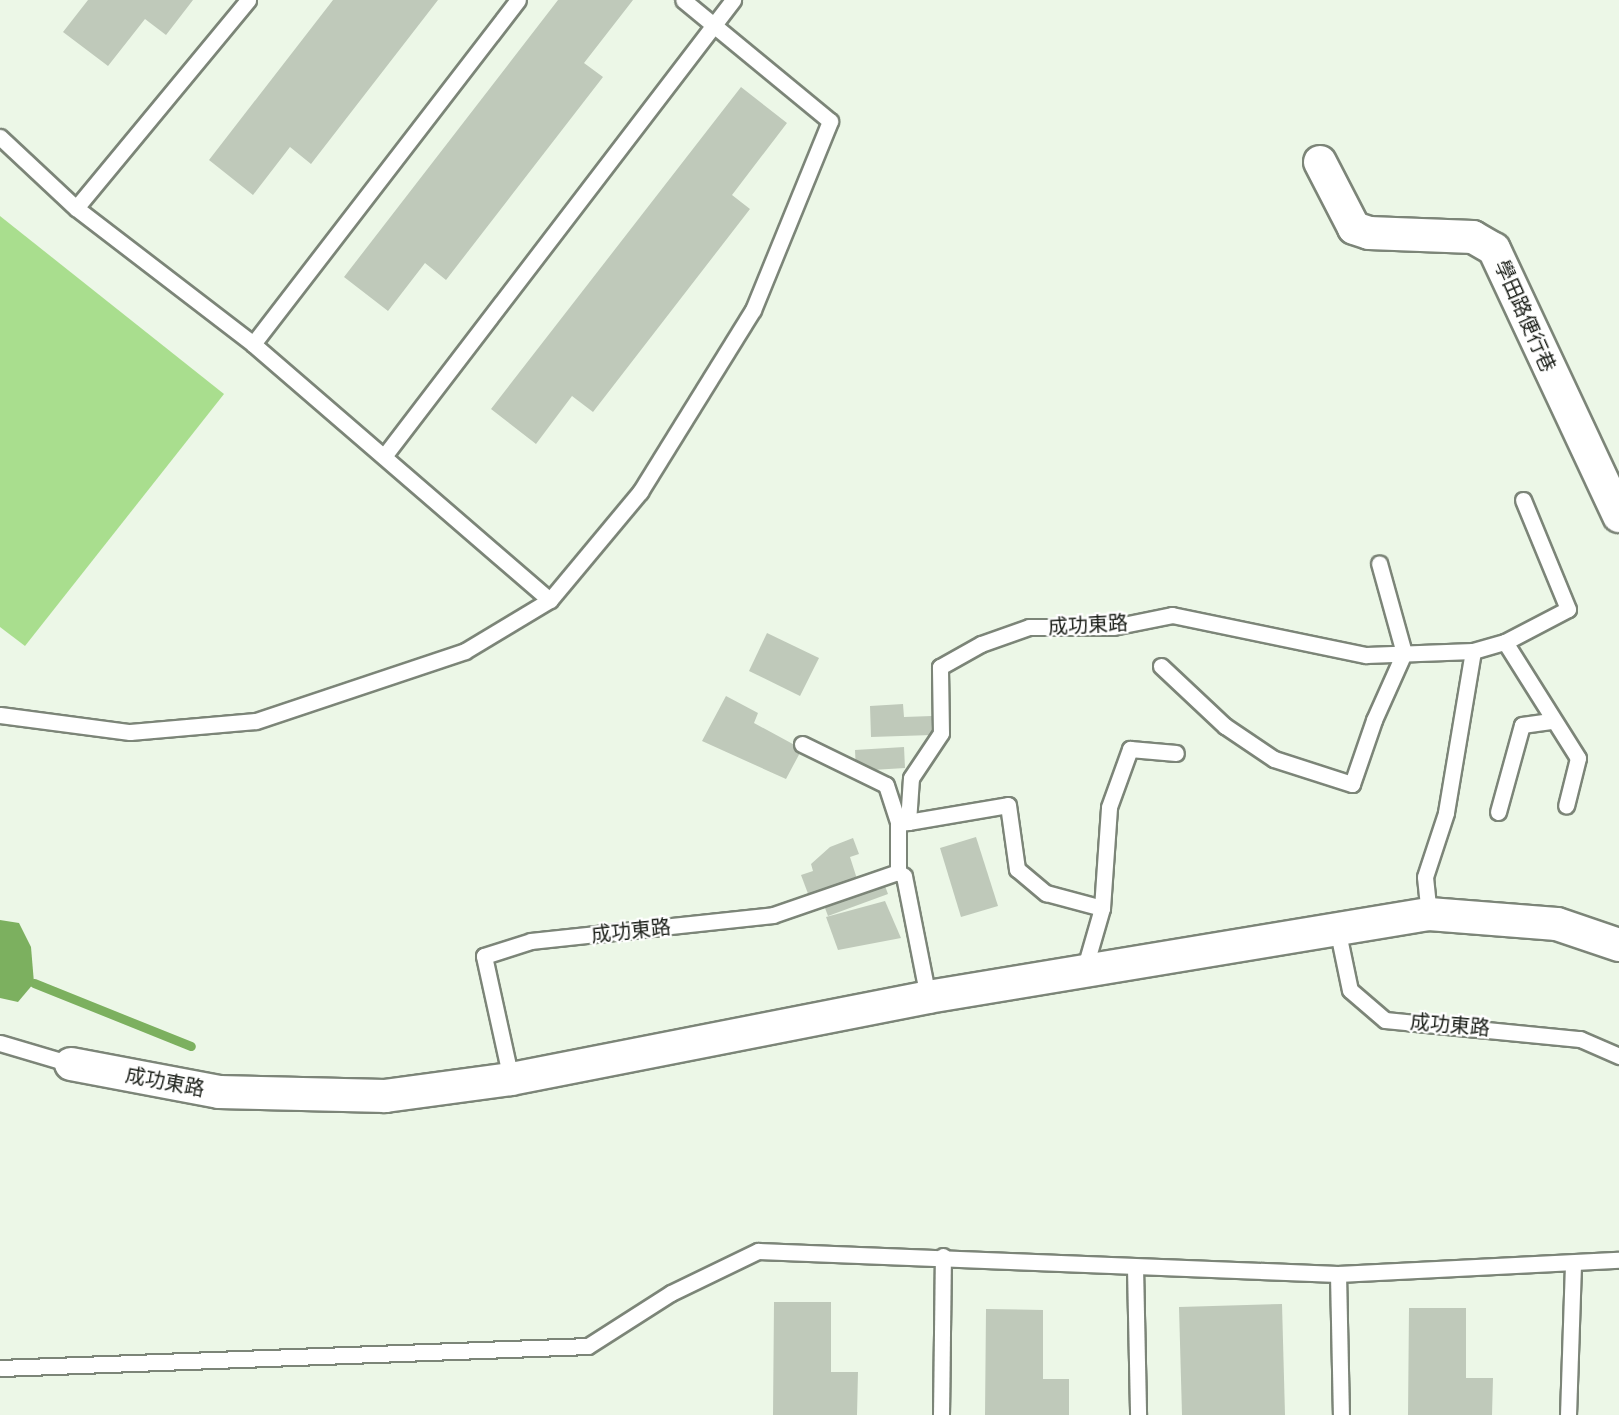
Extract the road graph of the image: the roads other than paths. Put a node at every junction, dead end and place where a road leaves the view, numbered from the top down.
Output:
1 (248, 0) edge
2 (518, 0) edge
3 (683, 0) edge
4 (733, 0) edge
5 (713, 25) junction
6 (0, 137) edge
7 (1320, 162) dead end
8 (76, 208) junction
9 (253, 344) junction
10 (385, 455) junction
11 (1614, 497) edge
12 (1524, 500) dead end
13 (1379, 562) dead end
14 (550, 600) junction
15 (1505, 642) junction
16 (1473, 651) junction
17 (1404, 653) junction
18 (1161, 666) dead end
19 (0, 715) edge
20 (1551, 721) junction
21 (802, 744) dead end
22 (1176, 753) dead end
23 (1566, 806) dead end
24 (1498, 812) dead end
25 (903, 822) junction
26 (897, 872) junction
27 (1102, 908) junction
28 (1429, 914) junction
29 (1337, 928) junction
30 (1619, 945) edge
31 (1083, 974) junction
32 (928, 997) junction
33 (0, 1043) edge
34 (1619, 1056) edge
35 (71, 1064) joint
36 (511, 1078) junction
37 (943, 1256) junction
38 (1619, 1260) edge
39 (1573, 1266) junction
40 (1135, 1267) junction
41 (1338, 1274) junction
42 (0, 1368) edge
43 (941, 1415) edge
44 (1138, 1415) edge
45 (1341, 1415) edge
46 (1568, 1415) edge

1 - 8 lane
2 - 9 lane
3 - 5 lane
4 - 5 lane
5 - 10 lane
5 - 14 lane
6 - 8 lane
7 - 11 street, 學田路便行巷
8 - 9 lane
9 - 10 lane
10 - 14 lane
12 - 15 lane, 成功東路
13 - 17 lane
14 - 19 lane
15 - 16 lane, 成功東路
15 - 20 lane
16 - 17 lane, 成功東路
16 - 28 lane
17 - 18 lane
17 - 25 lane, 成功東路
20 - 23 lane
20 - 24 lane
21 - 25 lane, 成功東路
22 - 27 lane
25 - 26 lane, 成功東路
25 - 27 lane
26 - 32 lane, 成功東路
26 - 36 lane, 成功東路
27 - 31 lane
28 - 29 street, 成功東路
28 - 30 street, 成功東路
29 - 31 street, 成功東路
29 - 34 lane, 成功東路
31 - 32 street, 成功東路
32 - 36 street, 成功東路
33 - 35 lane
35 - 36 street, 成功東路
37 - 40 lane
37 - 42 lane
37 - 43 lane
38 - 39 lane
39 - 41 lane
39 - 46 lane
40 - 41 lane
40 - 44 lane
41 - 45 lane

